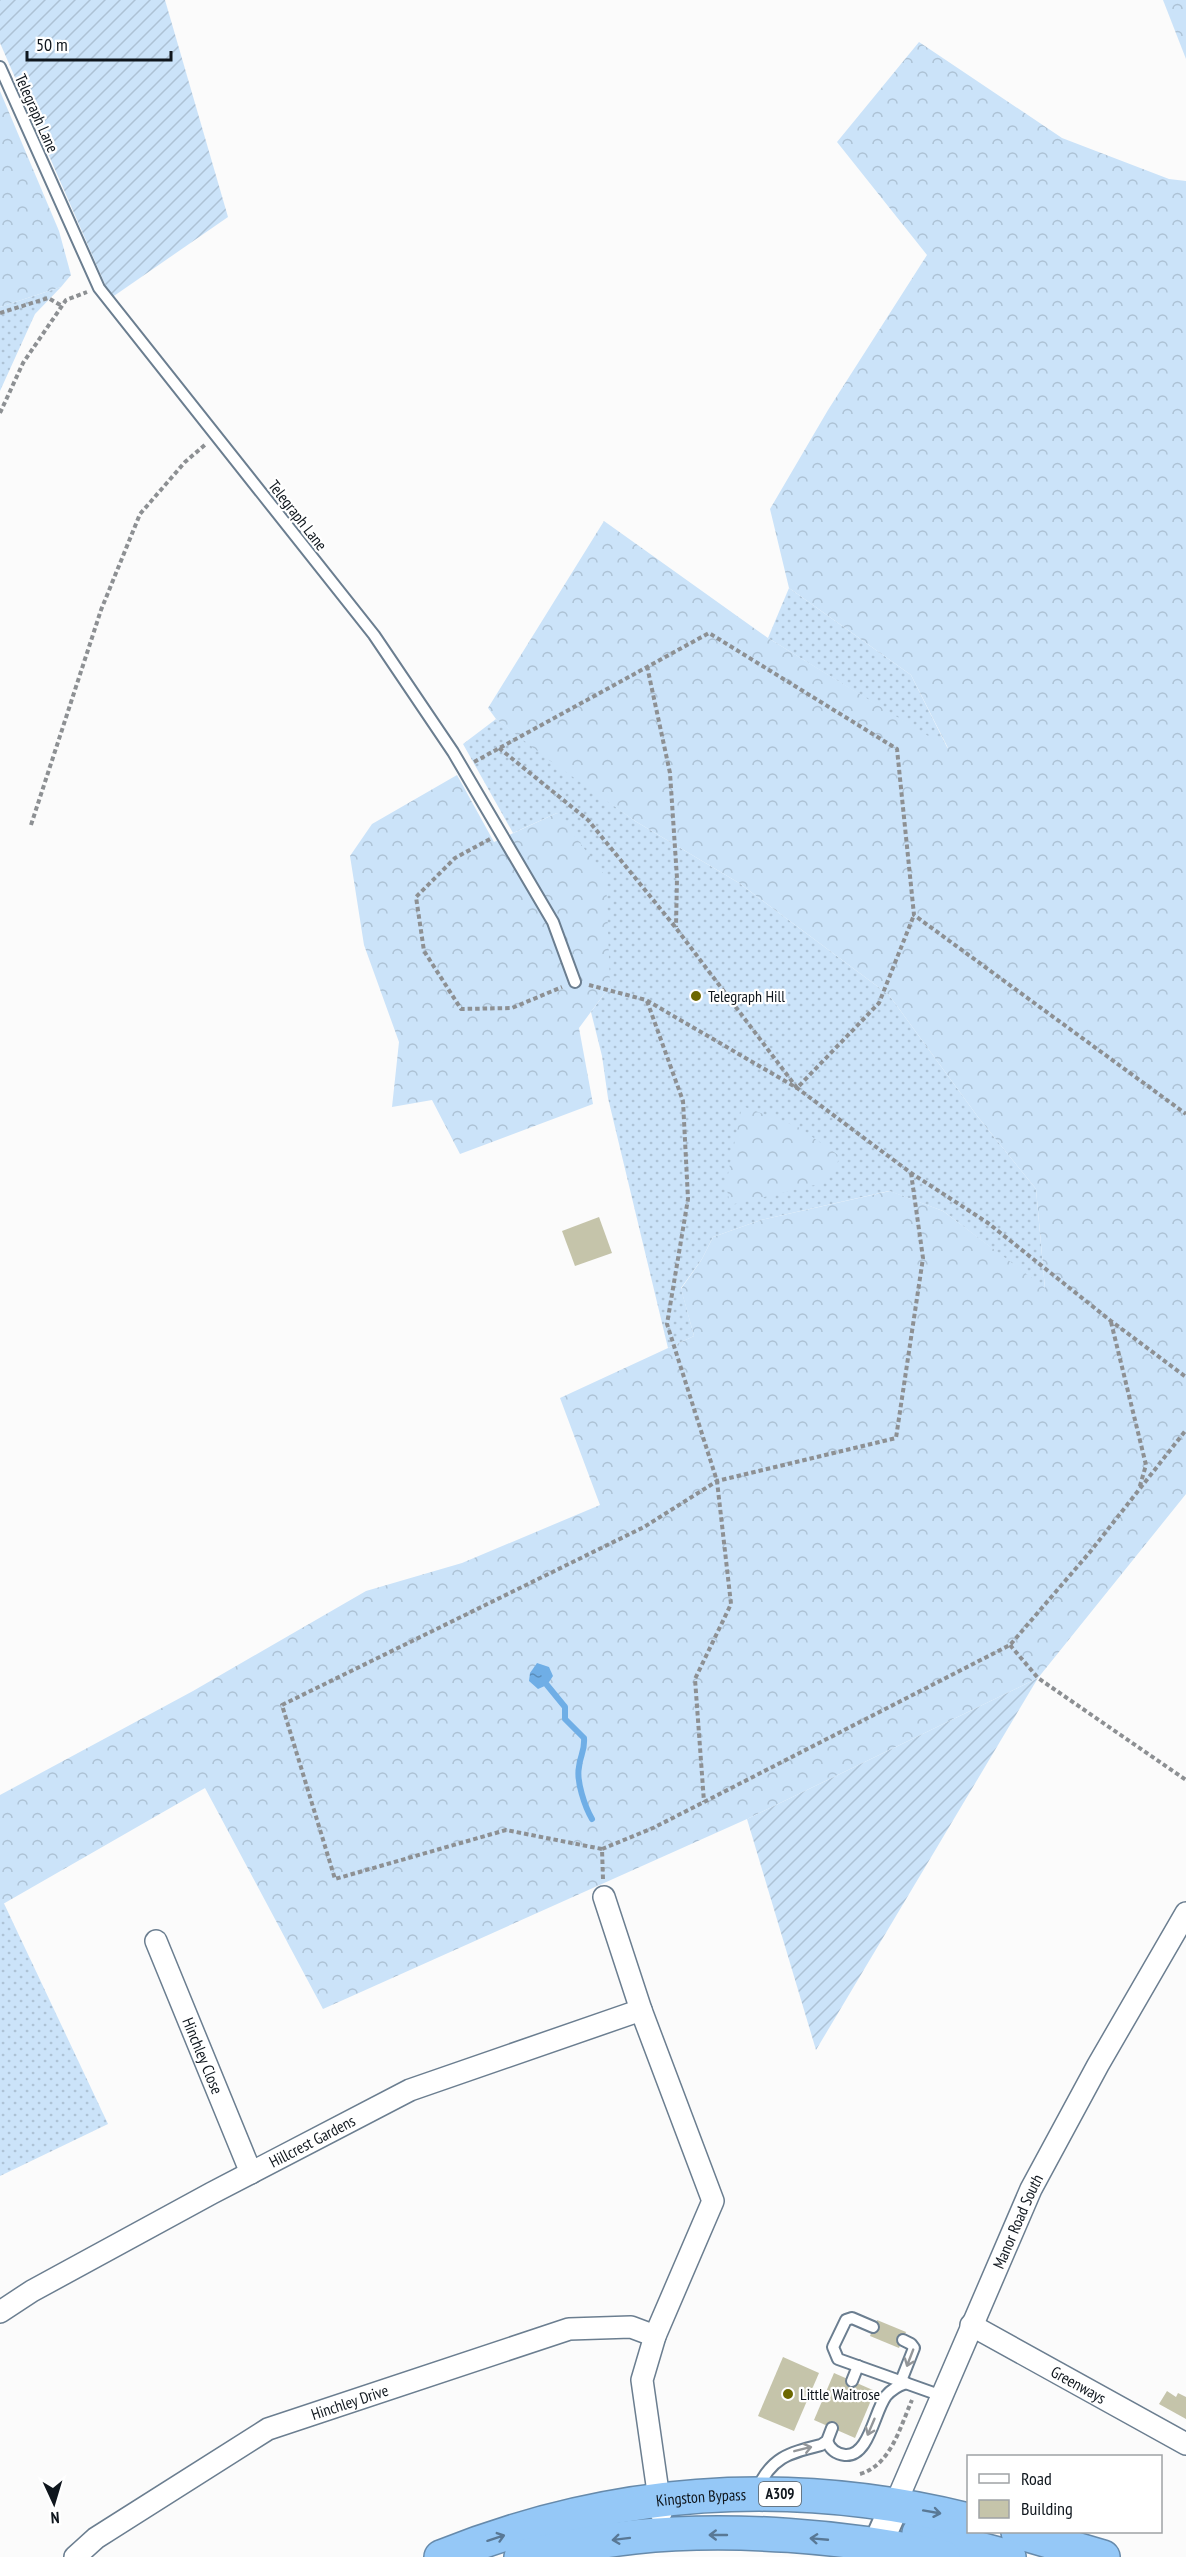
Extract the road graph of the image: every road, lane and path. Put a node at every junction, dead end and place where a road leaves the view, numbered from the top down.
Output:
1 (0, 67) edge
2 (99, 288) junction
3 (62, 306) junction
4 (0, 313) edge
5 (0, 413) edge
6 (216, 435) junction
7 (647, 666) junction
8 (499, 748) junction
9 (463, 768) junction
10 (31, 825) dead end
11 (501, 833) junction
12 (914, 915) junction
13 (676, 928) junction
14 (575, 982) junction
15 (646, 1000) junction
16 (797, 1088) junction
17 (1186, 1114) edge
18 (911, 1173) junction
19 (1111, 1321) junction
20 (1186, 1377) edge
21 (1186, 1430) edge
22 (717, 1481) junction
23 (1138, 1491) junction
24 (1010, 1645) junction
25 (1186, 1780) edge
26 (704, 1802) junction
27 (602, 1849) junction
28 (604, 1897) joint
29 (1186, 1913) edge
30 (156, 1941) dead end
31 (641, 2010) junction
32 (251, 2172) junction
33 (0, 2312) edge
34 (972, 2325) junction
35 (873, 2327) dead end
36 (655, 2336) junction
37 (903, 2340) dead end
38 (858, 2366) junction
39 (852, 2381) dead end
40 (903, 2382) junction
41 (918, 2387) junction
42 (942, 2396) junction
43 (832, 2428) dead end
44 (827, 2441) junction
45 (1186, 2444) edge
46 (854, 2476) dead end
47 (756, 2493) junction
48 (662, 2498) junction
49 (895, 2505) junction
50 (967, 2520) edge
51 (1021, 2533) edge
52 (679, 2534) junction
53 (875, 2551) edge
54 (75, 2557) edge
55 (441, 2557) edge
56 (521, 2557) edge
57 (943, 2557) edge
58 (1009, 2557) edge
59 (1103, 2557) edge

1 - 2 lane, Telegraph Lane
2 - 3 path
2 - 6 lane, Telegraph Lane
3 - 4 path
3 - 5 path
6 - 9 lane, Telegraph Lane
6 - 10 path
7 - 8 path
7 - 12 path
7 - 13 path
8 - 9 path
8 - 13 path
9 - 11 lane, Telegraph Lane
11 - 14 lane, Telegraph Lane
11 - 14 path
12 - 16 path
12 - 17 path
13 - 16 path
14 - 15 path
15 - 16 path
15 - 22 path
16 - 18 path
18 - 19 path
18 - 22 path
19 - 20 path
19 - 23 path
21 - 23 path
22 - 26 path
22 - 27 path
23 - 24 path
24 - 25 path
24 - 26 path
26 - 27 path
27 - 28 path
28 - 31 street
29 - 34 street, Manor Road South
30 - 32 street, Hinchley Close
31 - 32 street, Hillcrest Gardens
31 - 36 street
32 - 33 street, Hillcrest Gardens
34 - 42 street, Manor Road South
34 - 45 street, Greenways
35 - 38 lane
36 - 48 street
36 - 54 street, Hinchley Drive
37 -> 40 lane
38 - 39 lane
38 - 40 lane
40 - 41 lane
40 -> 44 lane
41 - 42 lane
41 - 46 path
42 - 49 street, Manor Road South
43 - 44 lane
47 -> 44 lane
47 - 48 highway, Kingston Bypass / A309
47 - 49 highway, Kingston Bypass / A309
48 - 52 street
48 - 53 highway
55 -> 48 highway, Kingston Bypass / A309
49 -> 50 highway, Kingston Bypass / A309
49 - 53 street, Manor Road South
49 - 58 highway
51 - 59 highway
53 -> 52 highway
52 -> 56 highway
53 - 57 highway

